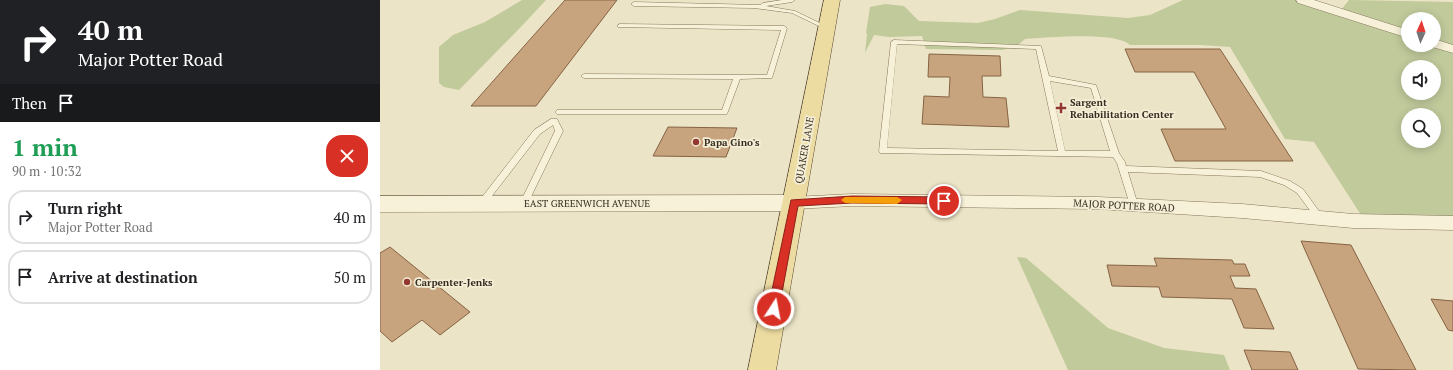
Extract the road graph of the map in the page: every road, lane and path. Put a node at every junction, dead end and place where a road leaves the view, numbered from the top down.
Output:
1 (792, 0) edge
2 (832, 0) edge
3 (1302, 0) edge
4 (634, 4) dead end
5 (754, 6) junction
6 (620, 26) dead end
7 (827, 28) junction
8 (1401, 32) edge
9 (1441, 45) edge
10 (1453, 49) edge
11 (584, 76) dead end
12 (737, 77) junction
13 (1046, 78) junction
14 (560, 112) dead end
15 (1062, 154) junction
16 (1115, 154) junction
17 (1123, 169) junction
18 (482, 203) junction
19 (524, 203) junction
20 (794, 203) junction
21 (380, 204) edge
22 (1134, 205) junction
23 (1320, 218) junction
24 (1453, 222) edge
25 (762, 370) edge

1 - 5 lane
2 - 7 main road, QUAKER LANE
3 - 8 street
4 - 5 lane
5 - 7 lane
6 - 12 lane
7 - 20 main road, QUAKER LANE
9 - 10 street
11 - 12 lane
12 - 14 lane
13 - 15 lane
13 - 15 lane
13 - 16 lane
15 - 16 lane
16 - 17 lane
17 - 22 lane
17 - 23 lane
18 - 19 street, EAST GREENWICH AVENUE
18 - 19 lane
18 - 21 street, EAST GREENWICH AVENUE
19 - 20 street, EAST GREENWICH AVENUE
20 - 22 street, MAJOR POTTER ROAD
20 - 25 main road, QUAKER LANE
22 - 23 street, MAJOR POTTER ROAD
23 - 24 street, MAJOR POTTER ROAD

